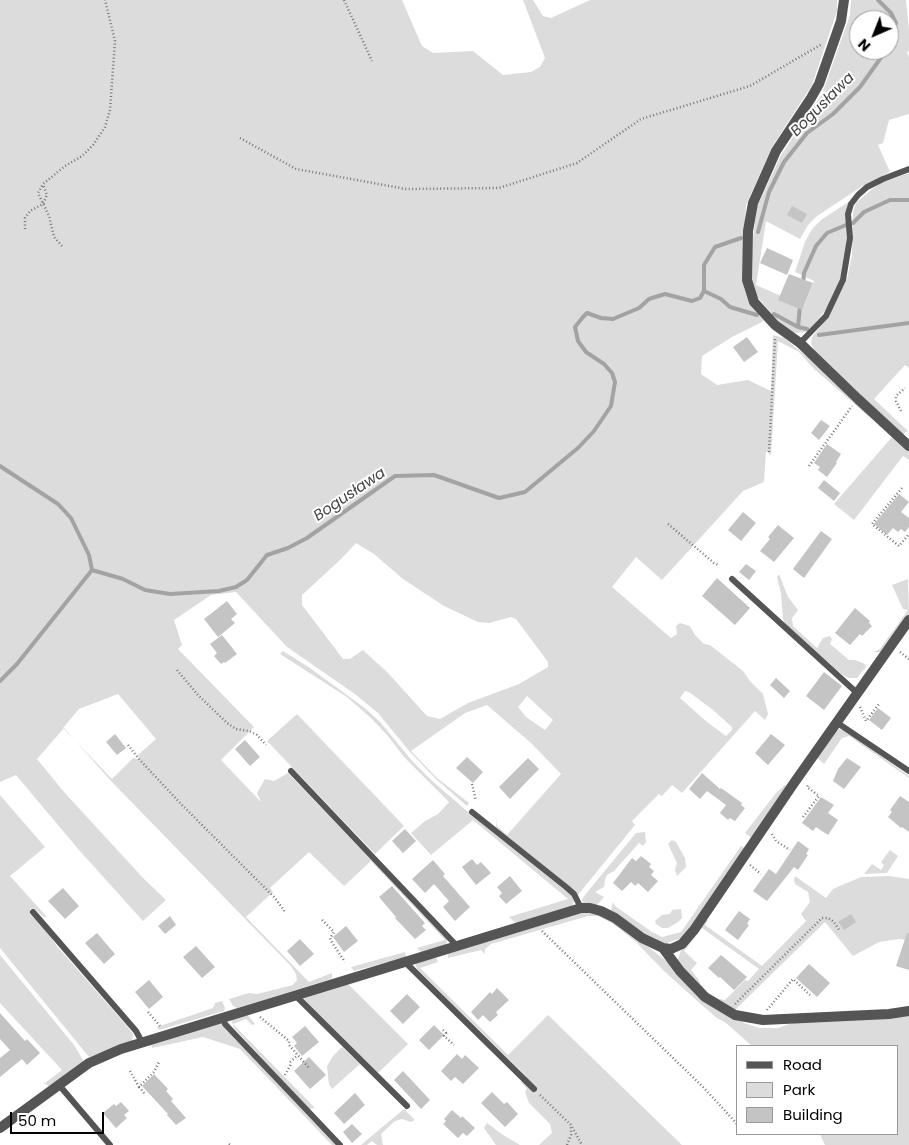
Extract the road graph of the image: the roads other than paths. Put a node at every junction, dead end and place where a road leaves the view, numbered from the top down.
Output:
1 (844, 0) edge
2 (909, 169) edge
3 (800, 343) junction
4 (909, 446) edge
5 (732, 579) dead end
6 (909, 620) edge
7 (856, 692) junction
8 (836, 722) junction
9 (291, 771) dead end
10 (909, 771) edge
11 (472, 812) dead end
12 (580, 908) junction
13 (34, 912) dead end
14 (457, 946) junction
15 (663, 948) junction
16 (405, 962) junction
17 (295, 996) junction
18 (909, 1011) edge
19 (223, 1018) junction
20 (142, 1042) junction
21 (59, 1085) junction
22 (534, 1089) road end
23 (407, 1106) dead end
24 (0, 1128) edge
25 (110, 1145) edge
26 (340, 1145) edge

1 - 3 street
2 - 3 lane
3 - 4 street
5 - 7 lane
6 - 7 street
7 - 8 street
8 - 10 lane
8 - 15 street
9 - 14 lane
11 - 12 lane
12 - 14 street
12 - 15 street
13 - 20 lane
14 - 16 street
15 - 18 street
16 - 17 street
16 - 22 lane
17 - 19 street
17 - 23 lane
19 - 20 street
19 - 26 lane
20 - 21 street
21 - 24 street
21 - 25 lane

